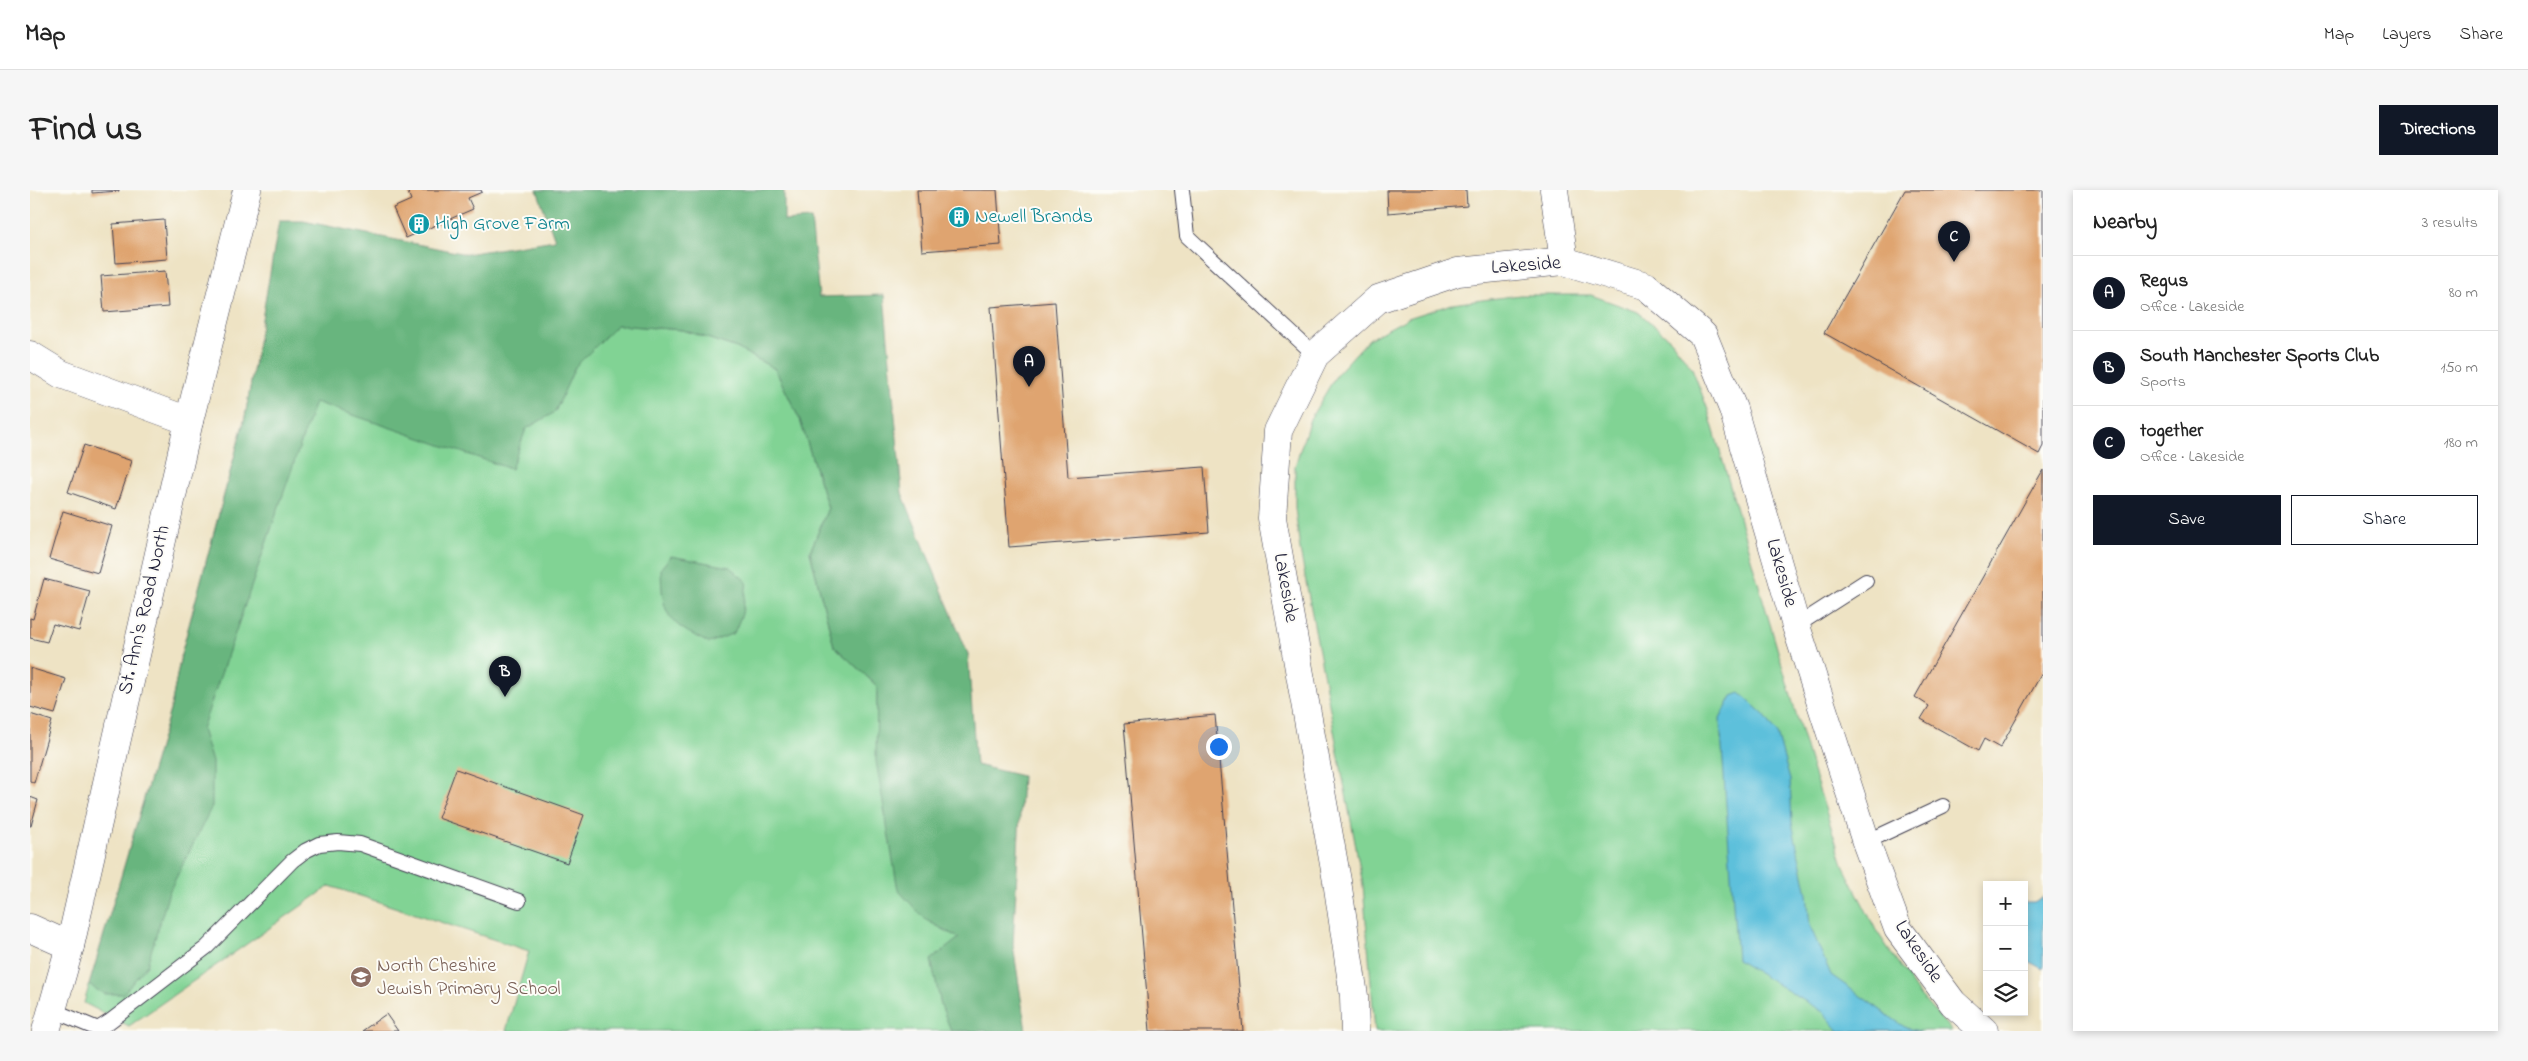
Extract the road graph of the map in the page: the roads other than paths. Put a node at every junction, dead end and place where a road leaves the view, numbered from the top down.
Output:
1 (248, 190) edge
2 (1182, 190) edge
3 (1554, 190) edge
4 (1564, 261) junction
5 (30, 355) edge
6 (1315, 355) junction
7 (189, 421) junction
8 (1866, 581) dead end
9 (1796, 626) junction
10 (1943, 806) dead end
11 (1866, 842) junction
12 (519, 901) dead end
13 (30, 928) edge
14 (70, 946) junction
15 (49, 1021) edge
16 (98, 1030) edge
17 (1355, 1031) edge
18 (1984, 1031) edge

1 - 7 street, St. Ann's Road North
2 - 6 lane
3 - 4 street
4 - 6 street, Lakeside
4 - 9 street, Lakeside
5 - 7 street
6 - 17 street, Lakeside
7 - 14 street, St. Ann's Road North
8 - 9 lane
9 - 11 street, Lakeside
10 - 11 lane
11 - 18 street, Lakeside
12 - 16 lane
13 - 14 street
14 - 15 street, St. Ann's Road North
15 - 16 lane

